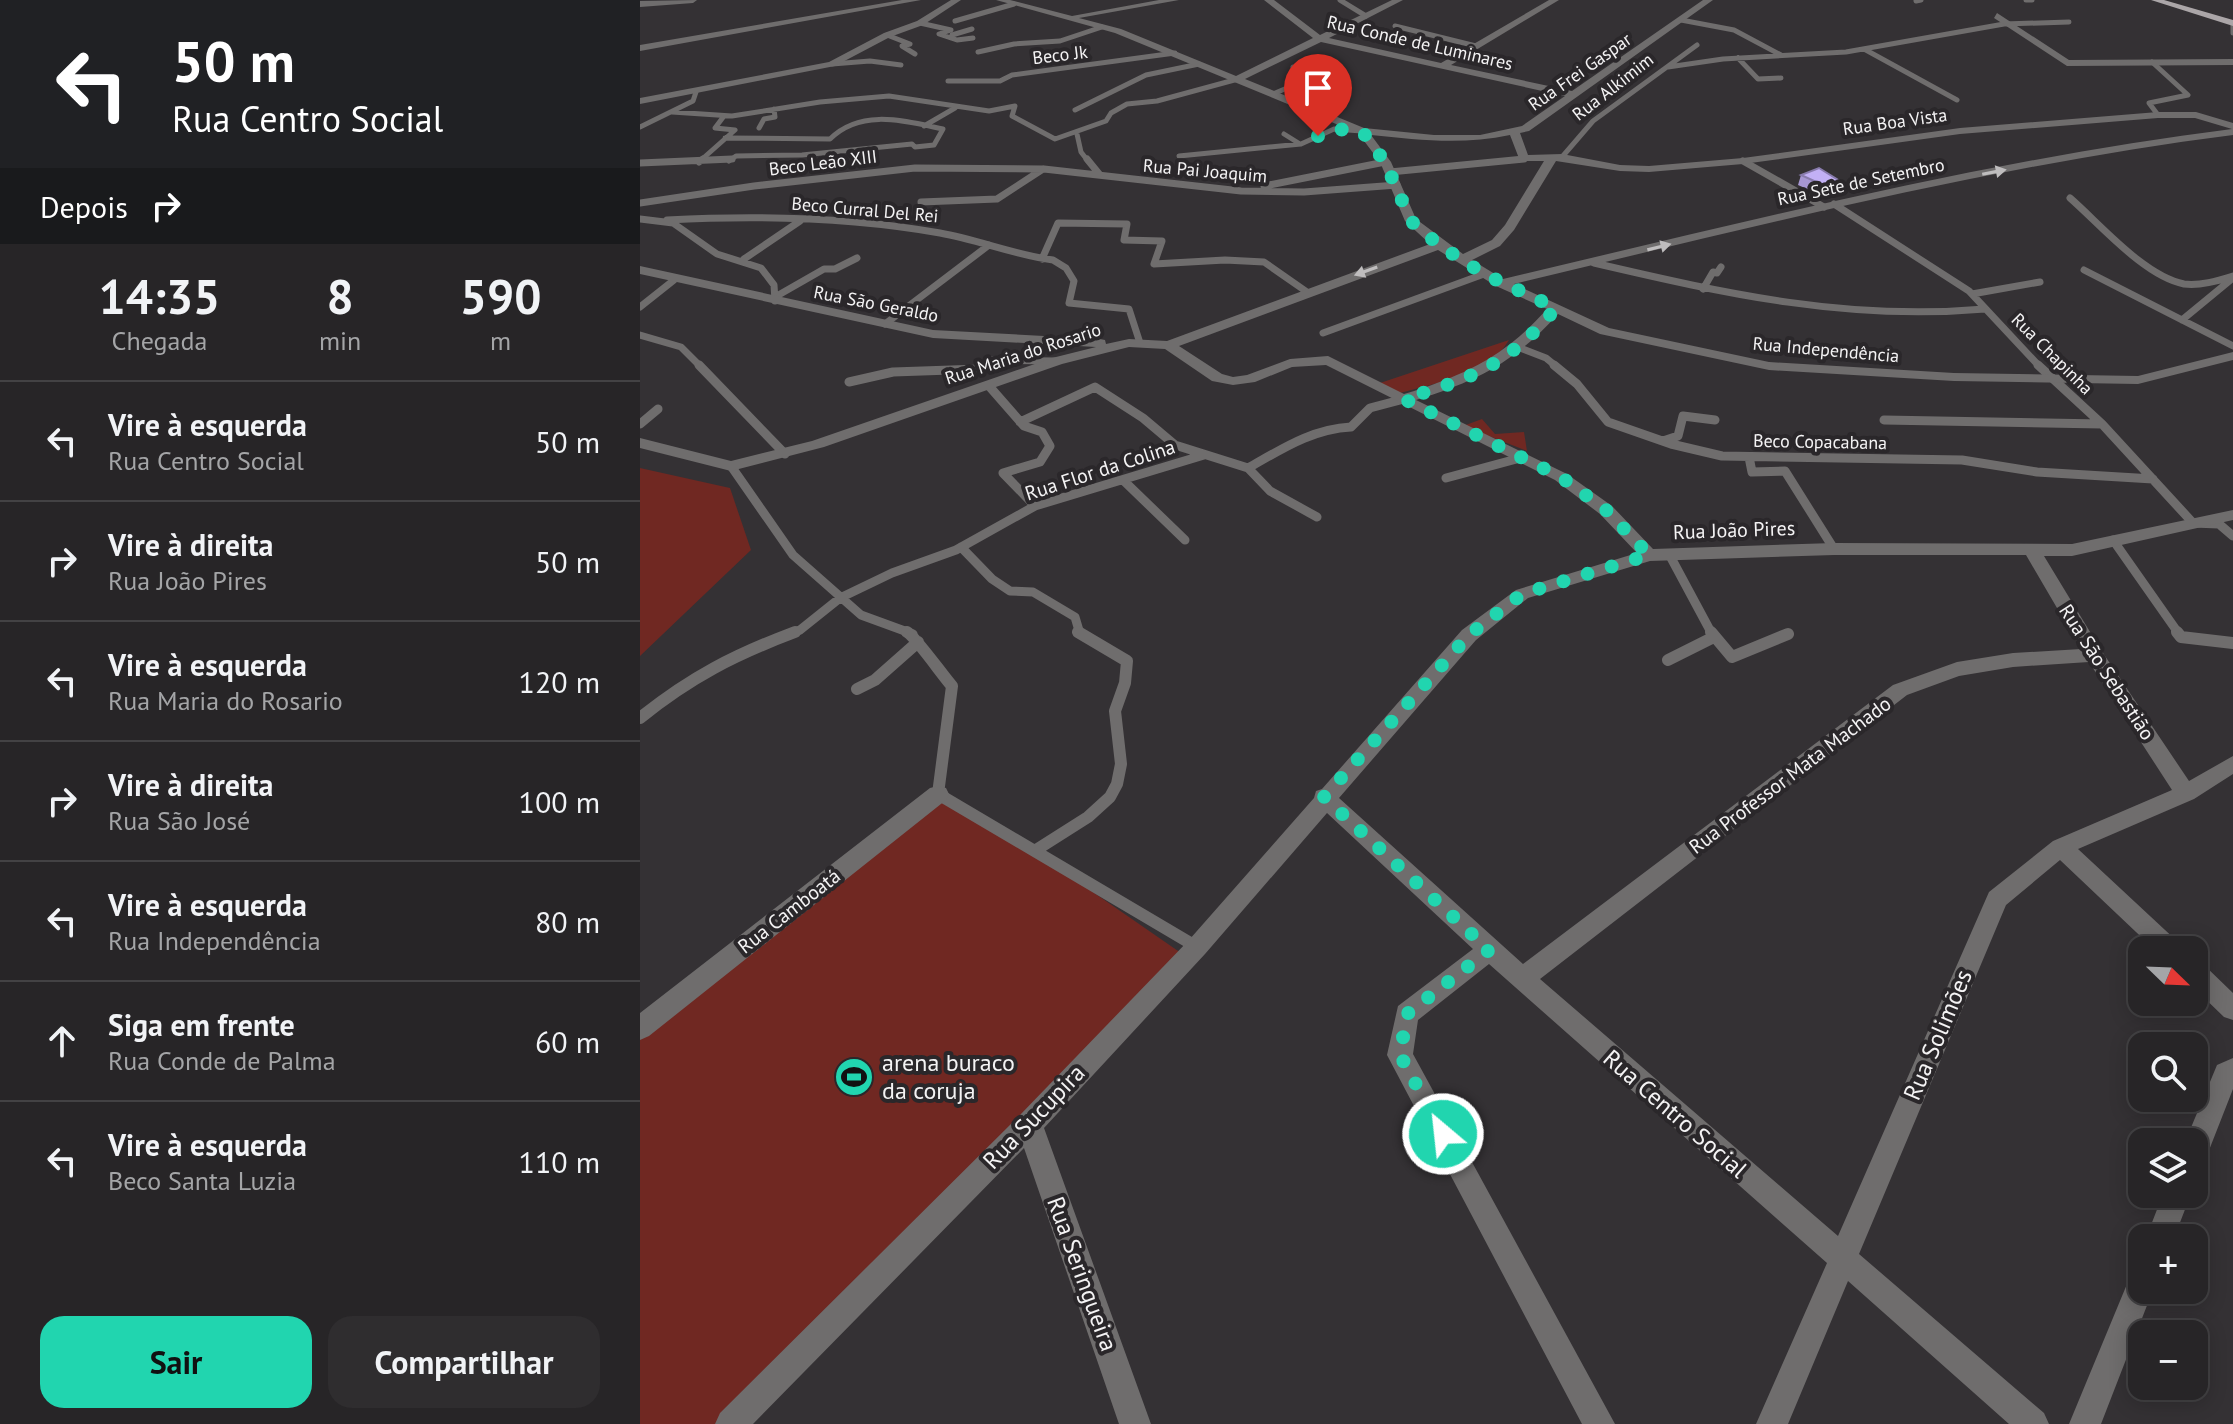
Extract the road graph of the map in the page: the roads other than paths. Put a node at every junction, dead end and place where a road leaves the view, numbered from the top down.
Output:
1 (693, 0) edge
2 (917, 0) edge
3 (957, 0) edge
4 (1000, 0) edge
5 (1175, 0) edge
6 (1268, 0) edge
7 (1340, 0) edge
8 (1399, 0) edge
9 (1555, 0) edge
10 (1709, 0) edge
11 (2155, 0) edge
12 (2186, 0) edge
13 (640, 4) edge
14 (1014, 4) junction
15 (2233, 13) edge
16 (1366, 16) junction
17 (1997, 16) dead end
18 (1068, 17) junction
19 (1681, 20) junction
20 (955, 21) dead end
21 (2069, 22) dead end
22 (920, 23) junction
23 (2013, 24) junction
24 (1395, 26) dead end
25 (1102, 27) junction
26 (2232, 28) edge
27 (972, 29) dead end
28 (887, 35) junction
29 (948, 37) junction
30 (973, 38) dead end
31 (1320, 39) junction
32 (1697, 45) dead end
33 (1476, 46) junction
34 (640, 48) edge
35 (997, 49) junction
36 (1038, 49) dead end
37 (1863, 49) junction
38 (978, 52) dead end
39 (1175, 53) junction
40 (915, 54) dead end
41 (1781, 55) junction
42 (1738, 58) junction
43 (2152, 62) junction
44 (2233, 62) edge
45 (832, 64) junction
46 (1199, 64) junction
47 (901, 65) dead end
48 (1442, 66) junction
49 (1293, 67) dead end
50 (1668, 67) junction
51 (1781, 78) dead end
52 (1238, 79) junction
53 (948, 81) dead end
54 (696, 92) junction
55 (1273, 94) junction
56 (1574, 95) junction
57 (842, 100) junction
58 (1957, 100) dead end
59 (640, 101) edge
60 (956, 107) junction
61 (774, 109) junction
62 (834, 110) dead end
63 (1075, 110) dead end
64 (672, 112) junction
65 (2158, 115) junction
66 (724, 116) junction
67 (924, 126) junction
68 (2233, 126) edge
69 (640, 127) edge
70 (759, 128) dead end
71 (1362, 131) junction
72 (2233, 132) edge
73 (1515, 133) junction
74 (1077, 134) junction
75 (1284, 134) dead end
76 (725, 138) junction
77 (1301, 144) junction
78 (1179, 156) dead end
79 (1556, 158) junction
80 (1524, 159) junction
81 (1743, 161) junction
82 (699, 162) junction
83 (640, 163) edge
84 (1010, 167) joint
85 (1388, 167) junction
86 (1044, 169) junction
87 (1100, 175) junction
88 (1397, 185) junction
89 (1241, 191) junction
90 (2070, 198) dead end
91 (921, 202) dead end
92 (640, 203) edge
93 (1829, 205) junction
94 (640, 219) edge
95 (667, 220) junction
96 (800, 220) junction
97 (989, 245) junction
98 (1439, 245) junction
99 (857, 258) dead end
100 (744, 259) junction
101 (1042, 259) junction
102 (1462, 260) junction
103 (1594, 263) junction
104 (1721, 267) dead end
105 (640, 270) edge
106 (2084, 270) dead end
107 (1484, 274) junction
108 (2233, 277) edge
109 (674, 280) junction
110 (2040, 282) dead end
111 (1501, 283) junction
112 (1703, 289) junction
113 (1307, 292) junction
114 (1972, 294) junction
115 (775, 299) junction
116 (640, 307) edge
117 (1556, 308) junction
118 (1985, 309) junction
119 (2182, 320) junction
120 (885, 324) junction
121 (1323, 333) dead end
122 (640, 335) edge
123 (1140, 343) junction
124 (1168, 345) junction
125 (1108, 346) junction
126 (2233, 346) edge
127 (1520, 348) junction
128 (2233, 356) edge
129 (1057, 361) junction
130 (2052, 380) junction
131 (849, 382) dead end
132 (989, 386) junction
133 (1404, 399) junction
134 (658, 409) dead end
135 (1715, 420) dead end
136 (1884, 420) dead end
137 (1020, 422) junction
138 (640, 424) edge
139 (2102, 424) junction
140 (1662, 441) junction
141 (640, 443) edge
142 (785, 454) junction
143 (1204, 455) junction
144 (1524, 457) junction
145 (1749, 457) junction
146 (731, 466) junction
147 (1248, 468) junction
148 (1446, 478) dead end
149 (2153, 479) junction
150 (1124, 481) junction
151 (1035, 506) junction
152 (2233, 515) edge
153 (1317, 517) dead end
154 (2193, 523) junction
155 (2233, 536) edge
156 (1185, 540) dead end
157 (2113, 540) junction
158 (961, 547) junction
159 (1834, 549) junction
160 (2032, 550) junction
161 (1669, 554) junction
162 (1649, 555) junction
163 (840, 598) junction
164 (1788, 634) dead end
165 (1714, 637) junction
166 (918, 642) junction
167 (2233, 643) edge
168 (2094, 655) junction
169 (1668, 660) dead end
170 (857, 689) dead end
171 (643, 716) edge
172 (2233, 764) edge
173 (2186, 793) junction
174 (938, 794) junction
175 (1324, 797) junction
176 (2061, 847) junction
177 (1036, 850) junction
178 (2156, 936) edge
179 (1197, 947) junction
180 (1489, 950) junction
181 (1522, 979) junction
182 (2208, 985) edge
183 (2233, 1009) edge
184 (640, 1028) edge
185 (2233, 1070) edge
186 (1029, 1124) junction
187 (2204, 1128) edge
188 (1842, 1260) junction
189 (2133, 1304) edge
190 (731, 1424) edge
191 (1135, 1424) edge
192 (1599, 1424) edge
193 (1772, 1424) edge
194 (2033, 1424) edge
195 (2085, 1424) edge

1 - 13 street
2 - 34 street
3 - 22 street
4 - 14 street
5 - 18 street
6 - 31 street, Rua Conde de Luminares
7 - 16 lane
8 - 16 street
9 - 33 street
10 - 19 street, Rua Frei Gaspar
11 - 26 main road
12 - 15 main road
14 - 18 street
14 - 20 lane
16 - 31 street
17 - 23 street
18 - 25 street
19 - 41 lane
19 - 56 street, Rua Frei Gaspar
21 - 23 lane
22 - 28 street
22 - 29 lane
23 - 37 lane
23 - 43 street
24 - 33 lane
25 - 35 lane
25 - 39 street
27 - 29 lane
28 - 40 lane
28 - 45 street
29 - 30 lane
31 - 48 street, Rua Conde de Luminares
31 - 52 street
32 - 50 lane, Rua Alkimim
33 - 48 street
35 - 36 lane
35 - 38 lane
37 - 41 lane
37 - 58 lane
39 - 46 street
39 - 53 lane, Beco Jk
41 - 42 lane
42 - 50 lane
42 - 51 lane
43 - 44 street
43 - 65 lane
45 - 47 lane
45 - 54 street
46 - 52 street
46 - 63 lane
48 - 56 street, Rua Conde de Luminares
49 - 55 lane
50 - 79 lane, Rua Alkimim
52 - 55 street
52 - 74 lane
54 - 59 street
54 - 64 lane
55 - 71 street
56 - 73 street, Rua Frei Gaspar
57 - 60 lane
57 - 61 lane
57 - 62 lane
60 - 67 lane
60 - 74 lane
61 - 66 lane
61 - 70 lane
64 - 66 lane
64 - 69 lane
65 - 68 street, Rua Boa Vista
65 - 81 street, Rua Boa Vista
66 - 76 lane
67 - 76 lane
67 - 82 lane
71 - 73 street, Rua Frei Gaspar
71 - 77 lane
71 - 85 street, Rua Independência
93 -> 72 street, Rua Sete de Setembro
73 - 80 street
74 - 87 lane
75 - 77 lane
76 - 82 lane
77 - 78 lane
79 - 80 street, Rua Boa Vista
79 - 81 street, Rua Boa Vista
79 - 102 street, Rua Alkimim
80 - 85 lane
81 - 93 lane, Rua Chapinha
82 - 83 lane
84 - 86 lane, Rua Pai Joaquim
84 - 92 lane, Beco Leão XIII
85 - 88 street, Rua Independência
85 - 89 lane
86 - 87 lane, Rua Pai Joaquim
86 - 91 lane
87 - 89 lane, Rua Pai Joaquim
88 - 89 lane, Rua Pai Joaquim
88 - 98 street, Rua Independência
90 - 108 lane
103 -> 93 street, Rua Sete de Setembro
93 - 114 lane, Rua Chapinha
94 - 95 lane, Beco Curral Del Rei
95 - 96 lane, Beco Curral Del Rei
95 - 100 lane
96 - 97 lane, Beco Curral Del Rei
96 - 100 lane
97 - 101 lane, Beco Curral Del Rei
97 - 120 lane
98 - 102 street, Rua Independência
98 -> 113 street
99 - 115 lane
100 - 115 lane
101 - 113 lane
101 - 123 lane, Beco Curral Del Rei
102 - 107 street, Rua Independência
103 - 111 street, Rua Sete de Setembro
103 - 112 lane
104 - 112 lane
105 - 109 street, Rua São Geraldo
106 - 119 lane
107 - 111 street, Rua Independência
107 - 121 lane
108 - 119 lane
109 - 115 street, Rua São Geraldo
109 - 116 lane
110 - 114 lane
111 - 117 street, Rua Independência
112 - 118 lane
113 - 124 street
114 - 118 lane, Rua Chapinha
115 - 120 street, Rua São Geraldo
117 - 127 street
117 - 130 street, Rua Independência
118 - 130 lane, Rua Chapinha
119 - 126 lane
120 - 125 street, Rua São Geraldo
122 - 142 lane
123 - 124 street, Rua Maria do Rosario
123 - 125 street, Rua Maria do Rosario
124 - 133 street, Rua Maria do Rosario
125 - 129 street, Rua Maria do Rosario
127 - 133 street
127 - 140 lane, Beco Copacabana
128 - 130 street, Rua Independência
129 - 131 lane
129 - 132 street, Rua Maria do Rosario
130 - 139 lane, Rua Chapinha
132 - 137 lane
132 - 142 street, Rua Maria do Rosario
133 - 144 street, Rua Maria do Rosario
133 - 147 lane
134 - 138 lane
135 - 140 lane
136 - 139 lane
137 - 143 lane
137 - 151 lane
139 - 149 lane, Rua Chapinha
140 - 145 lane, Beco Copacabana
141 - 146 street
142 - 146 street, Rua Maria do Rosario
143 - 147 lane, Rua Flor da Colina
143 - 150 lane, Rua Flor da Colina
144 - 148 lane
144 - 162 street, Rua Maria do Rosario
145 - 149 lane, Beco Copacabana
145 - 159 lane
146 - 163 lane
147 - 153 lane
149 - 154 lane, Rua Chapinha
150 - 151 lane, Rua Flor da Colina
150 - 156 lane
151 - 158 lane, Rua Flor da Colina
152 - 154 street, Rua João Pires
154 - 155 lane
154 - 157 street, Rua João Pires
157 - 160 street, Rua João Pires
157 - 167 lane
158 - 163 lane, Rua Flor da Colina
158 - 177 lane
159 - 160 street, Rua João Pires
159 - 161 street, Rua João Pires
160 - 168 street, Rua São Sebastião
161 - 162 street, Rua João Pires
161 - 165 lane
162 - 175 street, Rua João Pires
163 - 166 lane
163 - 171 lane, Rua Flor da Colina
164 - 165 lane
165 - 169 lane
166 - 170 lane
166 - 174 lane
168 - 173 street, Rua São Sebastião
168 - 181 street, Rua Professor Mata Machado
172 - 173 street, Rua Solimões
173 - 176 street, Rua Solimões
174 - 177 lane
174 - 184 street, Rua Camboatá
175 - 179 street, Rua Sucupira
175 - 180 street, Rua Centro Social
176 - 178 street
176 - 188 street, Rua Solimões
177 - 179 lane
179 - 186 street, Rua Sucupira
180 - 181 street, Rua Centro Social
180 - 192 street
181 - 188 street, Rua Centro Social
182 - 183 street
185 - 187 street
186 - 190 street, Rua Sucupira
186 - 191 street, Rua Seringueira
188 - 193 street, Rua Solimões
188 - 194 street, Rua Centro Social
189 - 195 street

